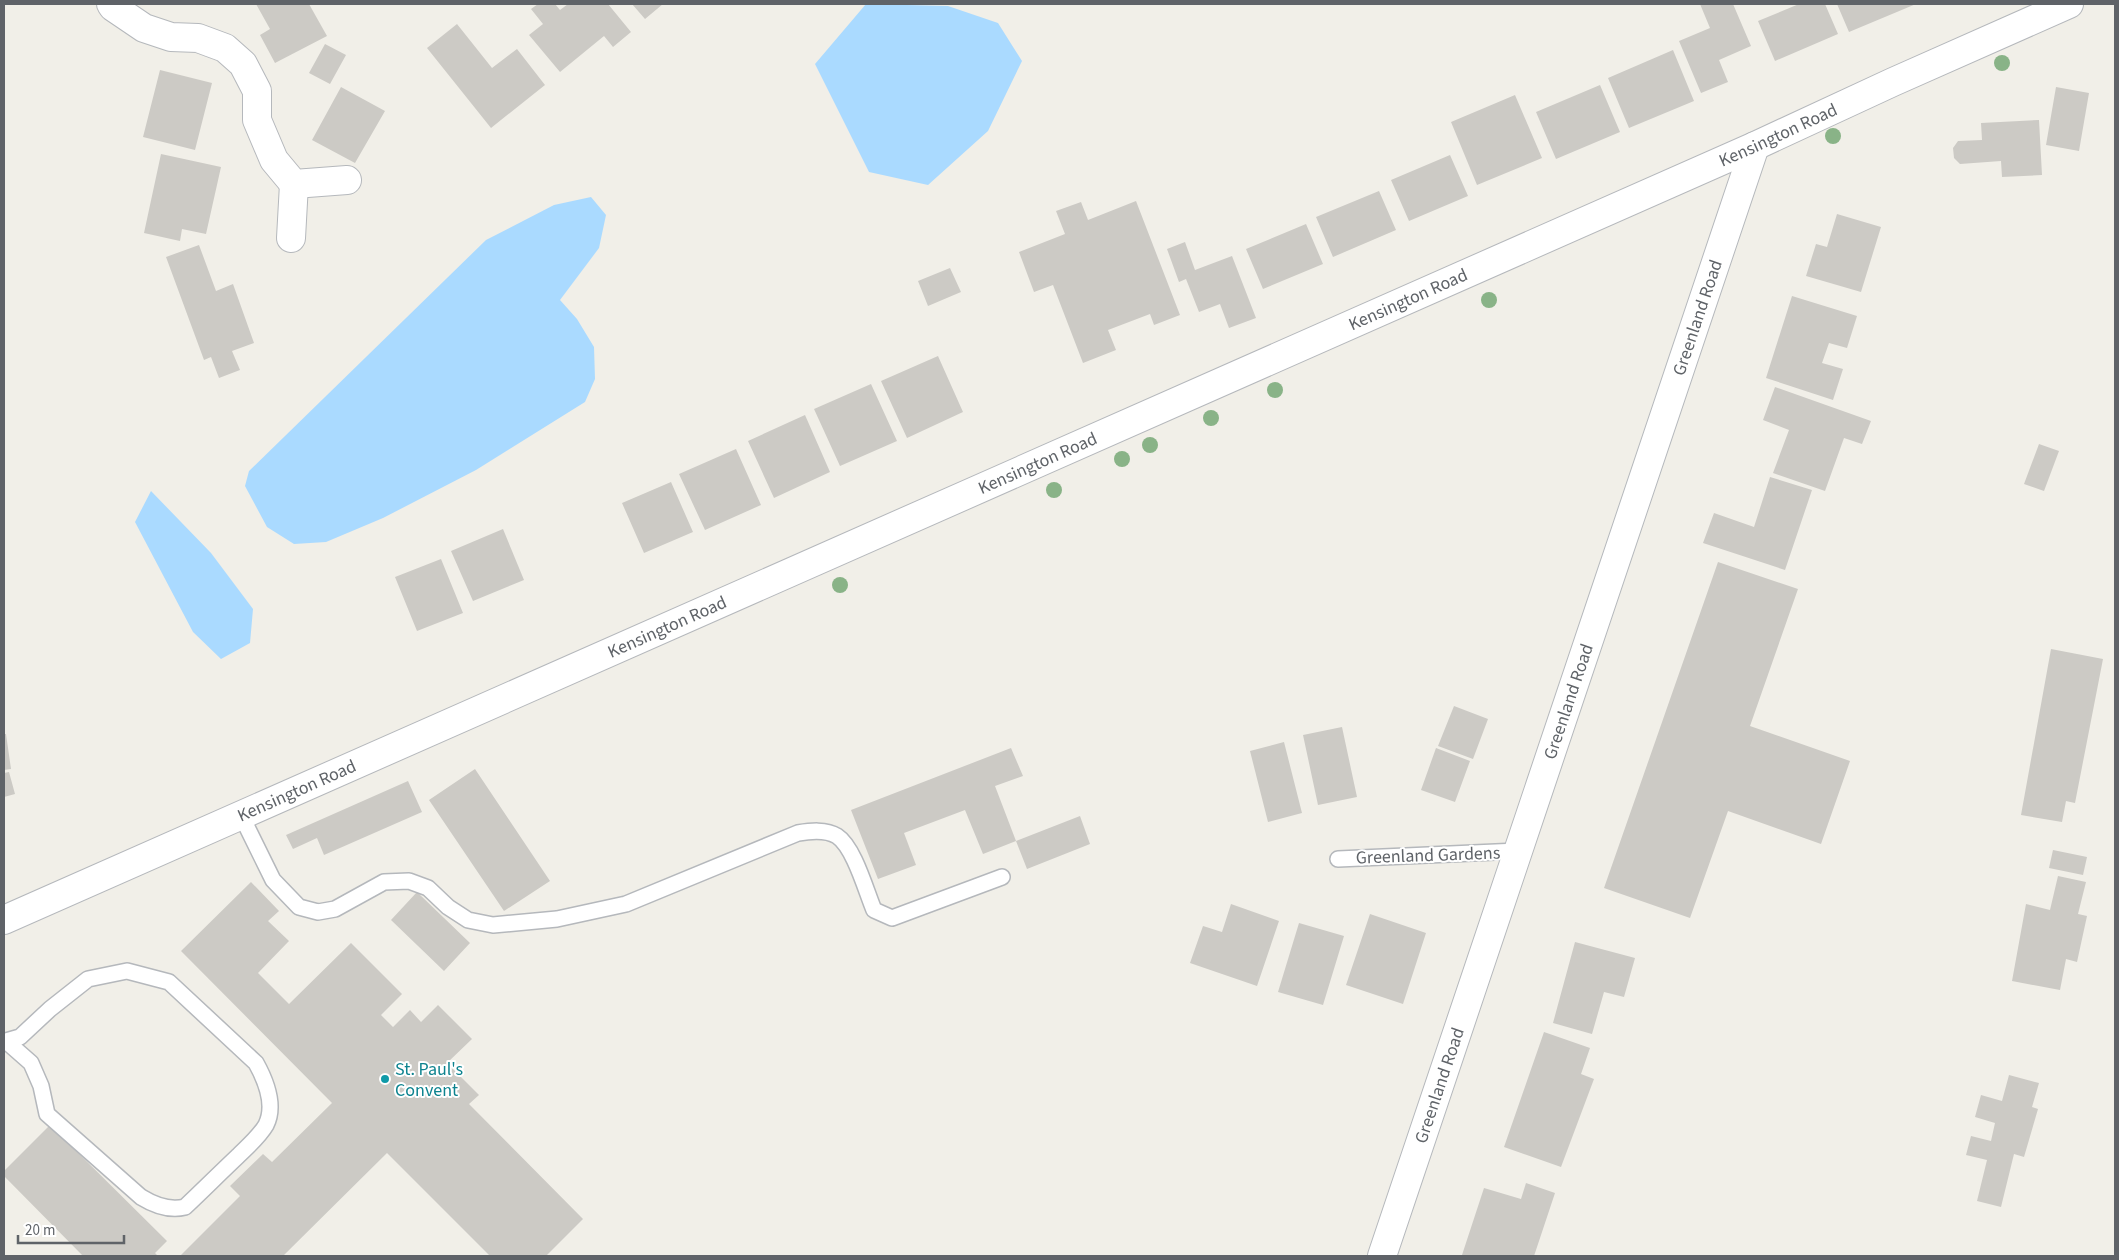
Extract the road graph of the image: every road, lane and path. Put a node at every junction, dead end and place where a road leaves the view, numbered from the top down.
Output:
1 (112, 4) edge
2 (2069, 4) edge
3 (1755, 146) junction
4 (347, 180) dead end
5 (294, 184) junction
6 (291, 238) dead end
7 (241, 815) junction
8 (1518, 851) junction
9 (1338, 859) dead end
10 (1002, 877) dead end
11 (4, 920) edge
12 (5, 1042) edge
13 (1382, 1256) edge

1 - 5 street
2 - 3 street, Kensington Road
3 - 7 street, Kensington Road
3 - 8 street, Greenland Road
4 - 5 street
5 - 6 street
7 - 10 lane
7 - 11 street, Kensington Road
8 - 9 lane, Greenland Gardens
8 - 13 street, Greenland Road
12 - 12 lane

